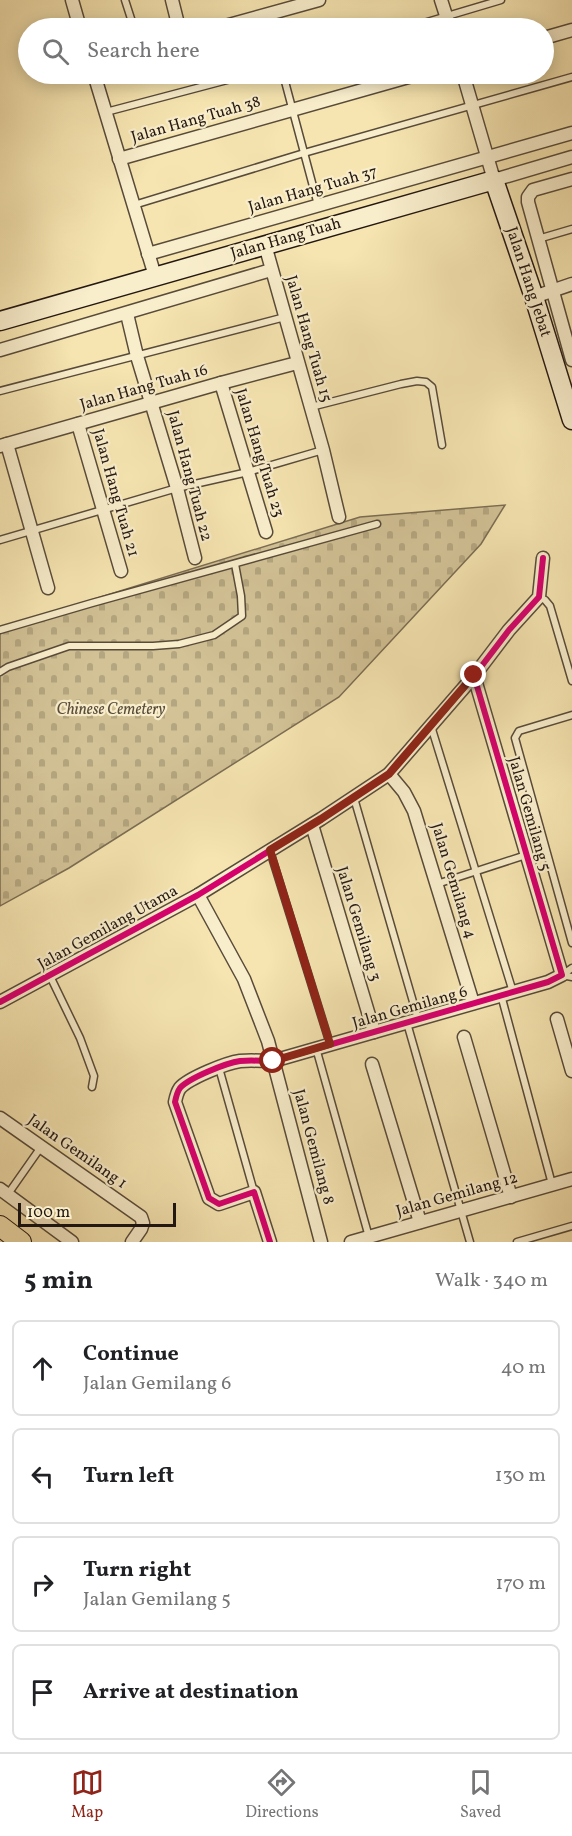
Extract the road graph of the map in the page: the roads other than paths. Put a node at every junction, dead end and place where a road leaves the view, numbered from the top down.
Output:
1 (72, 0) edge
2 (125, 0) edge
3 (172, 0) edge
4 (319, 0) edge
5 (441, 0) edge
6 (501, 0) edge
7 (267, 15) junction
8 (78, 18) edge
9 (131, 18) edge
10 (176, 18) edge
11 (256, 18) edge
12 (268, 18) edge
13 (446, 18) edge
14 (460, 18) edge
15 (572, 30) edge
16 (554, 35) edge
17 (572, 77) edge
18 (554, 82) edge
19 (97, 84) edge
20 (212, 84) edge
21 (286, 84) edge
22 (384, 84) edge
23 (466, 84) edge
24 (548, 84) edge
25 (472, 106) junction
26 (293, 110) junction
27 (106, 112) junction
28 (572, 133) edge
29 (304, 153) junction
30 (572, 157) edge
31 (488, 158) junction
32 (119, 159) junction
33 (572, 179) edge
34 (494, 180) junction
35 (134, 205) junction
36 (318, 206) junction
37 (572, 229) edge
38 (538, 239) junction
39 (265, 245) junction
40 (148, 254) junction
41 (271, 270) junction
42 (155, 276) junction
43 (572, 284) edge
44 (552, 290) junction
45 (534, 297) junction
46 (127, 314) junction
47 (285, 316) junction
48 (0, 321) edge
49 (0, 350) edge
50 (137, 356) junction
51 (572, 360) edge
52 (297, 363) junction
53 (221, 383) junction
54 (0, 391) edge
55 (152, 403) junction
56 (311, 407) junction
57 (572, 420) edge
58 (78, 424) junction
59 (4, 445) edge
60 (442, 445) dead end
61 (323, 450) junction
62 (248, 472) junction
63 (177, 488) junction
64 (103, 510) junction
65 (339, 517) dead end
66 (377, 524) dead end
67 (32, 532) junction
68 (266, 532) dead end
69 (0, 540) edge
70 (195, 558) dead end
71 (543, 558) dead end
72 (235, 564) junction
73 (121, 571) dead end
74 (48, 588) dead end
75 (538, 597) junction
76 (0, 630) edge
77 (0, 672) edge
78 (474, 675) junction
79 (572, 681) edge
80 (572, 715) edge
81 (431, 725) junction
82 (389, 774) junction
83 (354, 797) junction
84 (312, 825) junction
85 (270, 850) junction
86 (527, 855) junction
87 (476, 870) junction
88 (436, 884) junction
89 (198, 895) junction
90 (572, 943) edge
91 (557, 959) joint
92 (568, 973) edge
93 (50, 976) junction
94 (513, 992) junction
95 (501, 995) junction
96 (0, 1002) edge
97 (473, 1003) junction
98 (557, 1019) dead end
99 (412, 1021) junction
100 (374, 1032) junction
101 (464, 1037) dead end
102 (330, 1044) junction
103 (316, 1048) junction
104 (273, 1061) junction
105 (372, 1064) dead end
106 (219, 1068) junction
107 (572, 1071) edge
108 (92, 1086) dead end
109 (0, 1118) edge
110 (41, 1147) junction
111 (572, 1179) edge
112 (553, 1185) junction
113 (4, 1192) edge
114 (254, 1192) junction
115 (511, 1197) junction
116 (461, 1211) junction
117 (420, 1222) junction
118 (572, 1226) edge
119 (10, 1233) edge
120 (369, 1237) junction
121 (29, 1242) edge
122 (72, 1242) edge
123 (132, 1242) edge
124 (270, 1242) edge
125 (321, 1242) edge
126 (351, 1242) edge
127 (470, 1242) edge
128 (517, 1242) edge

1 - 8 street
2 - 9 lane
3 - 10 street
4 - 7 street
5 - 13 street
6 - 14 lane
7 - 11 street
7 - 12 lane
15 - 16 street
17 - 18 lane
19 - 27 street
20 - 27 lane
21 - 26 lane
22 - 26 street, Jalan Hang Tuah 38
23 - 25 street
24 - 25 lane
25 - 29 lane
25 - 31 street
26 - 29 lane
26 - 32 street, Jalan Hang Tuah 38
27 - 32 street
28 - 31 street, Jalan Hang Tuah 37
29 - 35 lane
29 - 36 lane
30 - 34 street, Jalan Hang Tuah
31 - 34 street
31 - 36 street, Jalan Hang Tuah 37
32 - 35 street
33 - 38 street
34 - 39 street, Jalan Hang Tuah
34 - 45 street, Jalan Hang Jebat
35 - 40 street
36 - 40 street, Jalan Hang Tuah 37
37 - 38 lane
38 - 44 street
39 - 41 street
39 - 42 street, Jalan Hang Tuah
40 - 42 street
41 - 46 street, Jalan Hang Tuah 15
41 - 47 street, Jalan Hang Tuah 15
42 - 48 street, Jalan Hang Tuah
43 - 44 street
44 - 45 street
44 - 51 street
45 - 57 street, Jalan Hang Jebat
46 - 49 street, Jalan Hang Tuah 15
46 - 50 street, Jalan Hang Tuah 22
47 - 50 lane
47 - 52 street, Jalan Hang Tuah 15
50 - 54 lane
50 - 55 street, Jalan Hang Tuah 22
52 - 53 street, Jalan Hang Tuah 16
52 - 56 street, Jalan Hang Tuah 15
53 - 55 street, Jalan Hang Tuah 16
53 - 62 street, Jalan Hang Tuah 23
55 - 58 street, Jalan Hang Tuah 16
55 - 63 street, Jalan Hang Tuah 22
56 - 60 lane
56 - 61 street, Jalan Hang Tuah 15
58 - 59 street, Jalan Hang Tuah 16
58 - 64 street, Jalan Hang Tuah 21
59 - 67 street
61 - 62 lane
61 - 65 street, Jalan Hang Tuah 15
62 - 63 lane
62 - 68 street, Jalan Hang Tuah 23
63 - 64 lane
63 - 70 street, Jalan Hang Tuah 22
64 - 67 lane
64 - 73 street, Jalan Hang Tuah 21
66 - 72 lane
67 - 69 lane
67 - 74 street
71 - 75 street
72 - 76 lane
72 - 77 lane
75 - 78 street
75 - 79 lane
78 - 81 street
78 - 86 street, Jalan Gemilang 5
80 - 90 lane
81 - 82 street
81 - 87 lane
82 - 83 street
82 - 88 street, Jalan Gemilang 4
83 - 84 street
83 - 99 lane
84 - 85 street
84 - 100 street, Jalan Gemilang 3
85 - 89 street
85 - 102 lane
86 - 87 lane
86 - 91 street, Jalan Gemilang 5
87 - 88 lane
87 - 94 lane
88 - 97 street, Jalan Gemilang 4
89 - 93 street, Jalan Gemilang Utama
89 - 104 street, Jalan Gemilang 8
91 - 92 street, Jalan Gemilang 6
92 - 94 street, Jalan Gemilang 6
93 - 96 street, Jalan Gemilang Utama
93 - 108 lane
94 - 95 street, Jalan Gemilang 6
95 - 97 street, Jalan Gemilang 6
95 - 112 lane
97 - 99 street, Jalan Gemilang 6
98 - 107 street
99 - 100 street, Jalan Gemilang 6
99 - 116 lane
100 - 102 street, Jalan Gemilang 6
101 - 115 street
102 - 103 street, Jalan Gemilang 6
103 - 104 street, Jalan Gemilang 6
103 - 120 lane
104 - 106 street, Jalan Gemilang 6
104 - 125 street, Jalan Gemilang 8
105 - 117 street
106 - 114 lane
106 - 114 street, Jalan Gemilang 6
109 - 110 street, Jalan Gemilang 1
110 - 113 lane
110 - 123 street, Jalan Gemilang 1
111 - 112 street, Jalan Gemilang 12
112 - 115 street, Jalan Gemilang 12
113 - 122 street
114 - 124 street
115 - 116 street, Jalan Gemilang 12
116 - 117 street, Jalan Gemilang 12
116 - 127 lane
117 - 120 street, Jalan Gemilang 12
118 - 128 lane
119 - 121 main road
120 - 126 street, Jalan Gemilang 12

